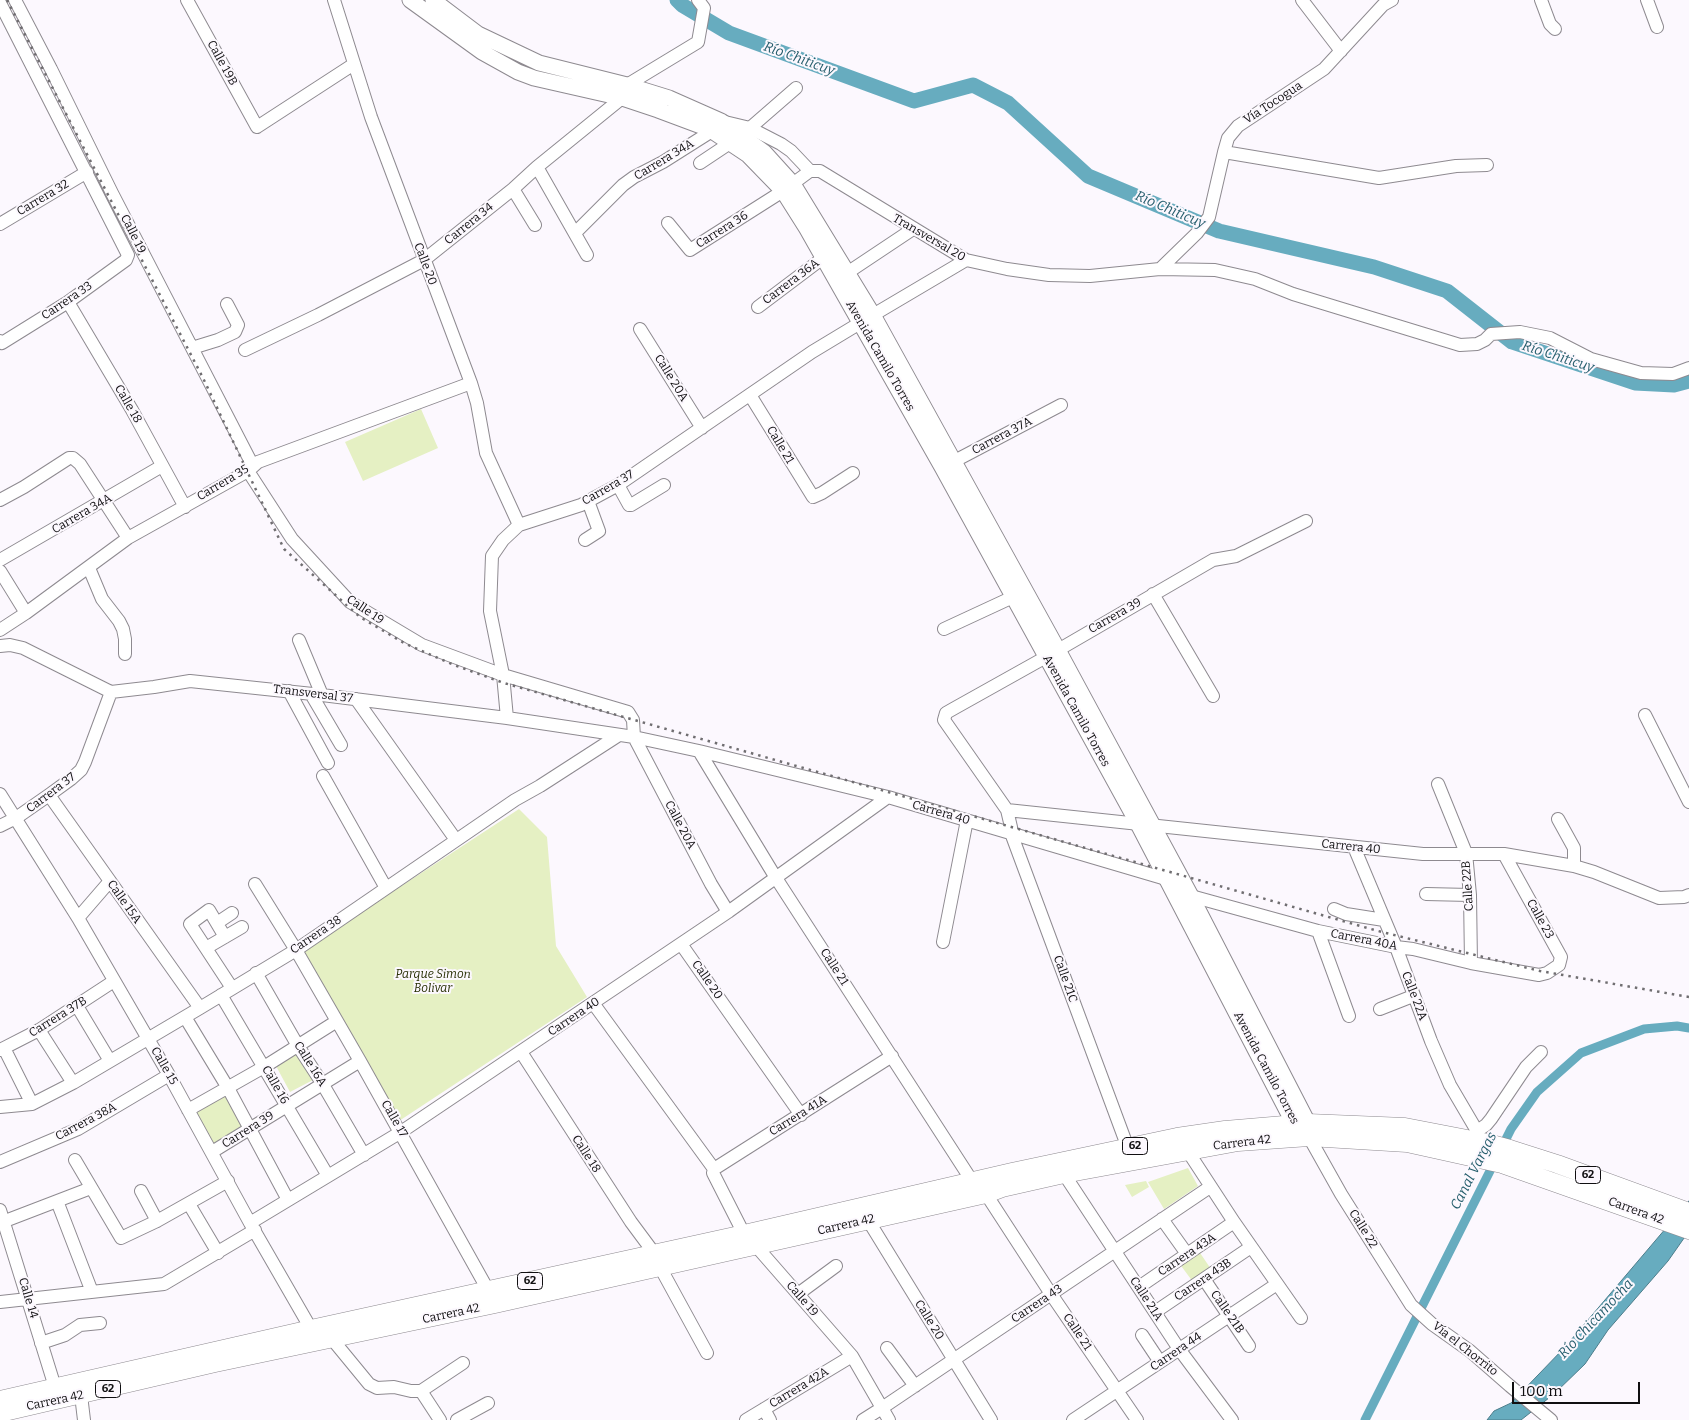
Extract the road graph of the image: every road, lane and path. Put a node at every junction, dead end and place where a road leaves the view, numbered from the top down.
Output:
1 (15, 0) edge
2 (187, 0) edge
3 (334, 0) edge
4 (410, 0) edge
5 (433, 0) edge
6 (1302, 0) edge
7 (1392, 0) edge
8 (1540, 0) edge
9 (1647, 0) edge
10 (0, 3) edge
11 (701, 4) edge
12 (1657, 27) dead end
13 (1555, 29) dead end
14 (1341, 51) junction
15 (354, 64) junction
16 (796, 88) dead end
17 (624, 92) junction
18 (716, 126) junction
19 (750, 128) junction
20 (730, 143) junction
21 (1224, 152) junction
22 (700, 162) dead end
23 (1487, 165) dead end
24 (537, 168) junction
25 (810, 171) junction
26 (87, 172) junction
27 (788, 187) junction
28 (515, 193) junction
29 (668, 223) dead end
30 (0, 224) edge
31 (534, 225) dead end
32 (913, 229) junction
33 (575, 233) junction
34 (128, 255) joint
35 (587, 256) dead end
36 (823, 258) junction
37 (424, 260) junction
38 (966, 260) junction
39 (1160, 270) junction
40 (847, 273) junction
41 (68, 302) junction
42 (227, 304) dead end
43 (758, 307) dead end
44 (867, 319) junction
45 (640, 329) dead end
46 (1, 342) edge
47 (192, 348) junction
48 (245, 350) dead end
49 (1689, 368) edge
50 (471, 384) junction
51 (750, 395) junction
52 (1061, 405) dead end
53 (702, 428) junction
54 (948, 464) junction
55 (162, 466) junction
56 (250, 468) junction
57 (853, 473) dead end
58 (618, 485) junction
59 (664, 485) dead end
60 (0, 500) edge
61 (104, 501) junction
62 (588, 501) junction
63 (185, 506) junction
64 (1306, 521) dead end
65 (519, 525) junction
66 (128, 538) junction
67 (585, 540) dead end
68 (0, 560) edge
69 (89, 568) junction
70 (0, 571) edge
71 (1153, 594) junction
72 (1013, 597) junction
73 (26, 614) junction
74 (944, 629) dead end
75 (0, 630) edge
76 (299, 640) dead end
77 (0, 646) edge
78 (1052, 653) junction
79 (125, 654) dead end
80 (503, 675) junction
81 (289, 691) junction
82 (111, 692) junction
83 (317, 694) junction
84 (1213, 696) dead end
85 (356, 699) junction
86 (1645, 715) dead end
87 (507, 718) junction
88 (619, 735) junction
89 (634, 737) junction
90 (341, 745) dead end
91 (699, 751) junction
92 (328, 763) dead end
93 (323, 776) dead end
94 (1438, 784) dead end
95 (0, 794) edge
96 (49, 795) junction
97 (888, 797) junction
98 (1689, 802) edge
99 (1007, 810) junction
100 (16, 818) junction
101 (1558, 819) dead end
102 (967, 820) junction
103 (1146, 825) junction
104 (0, 826) edge
105 (1011, 833) junction
106 (456, 840) junction
107 (1354, 848) junction
108 (1466, 853) junction
109 (1504, 854) junction
110 (1574, 866) junction
111 (776, 878) junction
112 (1166, 879) junction
113 (110, 881) junction
114 (255, 884) dead end
115 (386, 888) junction
116 (1426, 894) dead end
117 (1470, 895) junction
118 (1689, 895) edge
119 (1184, 898) junction
120 (1334, 909) dead end
121 (728, 912) junction
122 (232, 913) dead end
123 (78, 918) junction
124 (1384, 920) junction
125 (217, 923) junction
126 (242, 927) dead end
127 (1318, 931) junction
128 (225, 937) junction
129 (943, 942) dead end
130 (681, 944) junction
131 (1396, 947) junction
132 (206, 948) junction
133 (296, 950) junction
134 (1471, 963) junction
135 (256, 973) junction
136 (1539, 975) joint
137 (114, 981) junction
138 (232, 988) junction
139 (221, 995) junction
140 (1413, 996) junction
141 (593, 1003) junction
142 (77, 1006) junction
143 (200, 1008) junction
144 (1380, 1009) dead end
145 (1349, 1016) dead end
146 (185, 1017) junction
147 (337, 1021) junction
148 (39, 1030) junction
149 (148, 1039) junction
150 (298, 1046) junction
151 (2, 1049) edge
152 (521, 1052) junction
153 (1541, 1052) dead end
154 (892, 1056) junction
155 (110, 1061) junction
156 (360, 1061) junction
157 (264, 1067) junction
158 (169, 1075) junction
159 (73, 1082) junction
160 (322, 1083) junction
161 (228, 1088) junction
162 (32, 1104) junction
163 (287, 1105) junction
164 (0, 1107) edge
165 (188, 1110) junction
166 (801, 1115) junction
167 (1304, 1128) junction
168 (250, 1129) junction
169 (401, 1132) junction
170 (1481, 1143) junction
171 (1128, 1148) junction
172 (1187, 1150) junction
173 (212, 1152) junction
174 (364, 1155) junction
175 (1506, 1156) junction
176 (75, 1160) dead end
177 (0, 1162) edge
178 (715, 1174) junction
179 (1064, 1174) junction
180 (328, 1176) junction
181 (228, 1181) junction
182 (972, 1181) junction
183 (1210, 1186) junction
184 (91, 1188) junction
185 (140, 1191) dead end
186 (986, 1194) junction
187 (288, 1200) junction
188 (56, 1201) junction
189 (188, 1204) junction
190 (1689, 1212) edge
191 (2, 1216) edge
192 (1162, 1219) junction
193 (868, 1220) junction
194 (157, 1221) junction
195 (1234, 1222) junction
196 (253, 1226) junction
197 (1689, 1230) edge
198 (750, 1240) junction
199 (1251, 1247) junction
200 (1115, 1251) junction
201 (218, 1253) junction
202 (1187, 1254) junction
203 (657, 1260) junction
204 (836, 1266) dead end
205 (1204, 1279) junction
206 (1277, 1284) junction
207 (1139, 1287) junction
208 (488, 1290) junction
209 (92, 1292) junction
210 (798, 1294) junction
211 (1051, 1294) junction
212 (28, 1300) junction
213 (0, 1302) edge
214 (1155, 1312) junction
215 (1230, 1317) junction
216 (1424, 1317) joint
217 (1302, 1318) dead end
218 (100, 1323) dead end
219 (1142, 1335) dead end
220 (321, 1337) junction
221 (41, 1343) junction
222 (1250, 1346) dead end
223 (887, 1348) dead end
224 (1179, 1349) junction
225 (708, 1353) dead end
226 (852, 1356) junction
227 (954, 1360) junction
228 (1160, 1362) junction
229 (463, 1363) dead end
230 (915, 1386) junction
231 (54, 1387) junction
232 (421, 1392) junction
233 (1117, 1392) junction
234 (81, 1396) junction
235 (488, 1403) dead end
236 (882, 1408) junction
237 (8, 1411) edge
238 (767, 1414) edge
239 (473, 1416) edge
240 (84, 1420) edge
241 (440, 1420) edge
242 (457, 1420) edge
243 (746, 1420) edge
244 (863, 1420) edge
245 (889, 1420) edge
246 (991, 1420) edge
247 (1074, 1420) edge
248 (1137, 1420) edge
249 (1232, 1420) edge
250 (1551, 1420) edge

1 - 47 street, Calle 19
2 - 15 street, Calle 19B
3 - 15 street, Calle 20
4 - 17 main road, Avenida Camilo Torres
5 - 17 main road, Avenida Camilo Torres
6 - 14 street
7 - 14 street, Vía Tocogua
8 - 13 street
9 - 12 street
10 - 26 street, Calle 19
11 - 17 street, Carrera 34
14 - 21 street, Vía Tocogua
15 - 37 street, Calle 20
16 - 19 street
17 - 18 main road, Avenida Camilo Torres
17 - 24 street, Carrera 34
18 - 19 street, Transversal 20
18 - 20 main road, Avenida Camilo Torres
18 - 27 main road, Avenida Camilo Torres
18 - 33 street, Carrera 34A
19 - 25 street, Transversal 20
20 - 22 street
20 - 27 main road, Avenida Camilo Torres
21 - 23 street
21 - 39 street, Vía Tocogua
24 - 28 street, Carrera 34
24 - 33 street
25 - 27 street
25 - 32 street, Transversal 20
26 - 30 street, Carrera 32
26 - 34 street, Calle 19
27 - 29 street, Carrera 36
27 - 36 main road, Avenida Camilo Torres
27 - 40 main road, Avenida Camilo Torres
28 - 31 street
28 - 37 street, Carrera 34
32 - 38 street, Transversal 20
32 - 40 street
33 - 35 street
34 - 41 street, Carrera 33
36 - 43 street, Carrera 36A
36 - 44 main road, Avenida Camilo Torres
37 - 48 street, Carrera 34
37 - 50 street, Calle 20
38 - 39 street, Transversal 20
38 - 44 street, Carrera 37
39 - 49 street
40 - 44 main road, Avenida Camilo Torres
41 - 46 street, Carrera 33
41 - 55 street, Calle 18
42 - 47 street
44 - 51 street, Carrera 37
44 - 54 main road, Avenida Camilo Torres
45 - 53 street, Calle 20A
47 - 56 street, Calle 19
50 - 56 street, Carrera 35
50 - 65 street, Calle 20
51 - 53 street, Carrera 37
51 - 57 street, Calle 21
52 - 54 street, Carrera 37A
53 - 58 street, Carrera 37
54 - 72 main road, Avenida Camilo Torres
54 - 78 main road, Avenida Camilo Torres
55 - 61 street, Carrera 34A
55 - 63 street, Calle 18
56 - 63 street, Carrera 35
56 - 80 street, Calle 19
58 - 59 street
58 - 62 street, Carrera 37
60 - 61 street
61 - 66 street
61 - 68 street, Carrera 34A
62 - 65 street, Carrera 37
62 - 67 street
63 - 66 street, Carrera 35
64 - 71 street, Carrera 39
65 - 80 street, Carrera 37
66 - 69 street, Carrera 35
69 - 73 street, Carrera 35
69 - 79 street
70 - 73 street
71 - 78 street, Carrera 39
71 - 84 street
72 - 74 street
72 - 78 main road, Avenida Camilo Torres
73 - 75 street, Carrera 35
76 - 83 street
77 - 82 street
78 - 99 street, Carrera 39
78 - 103 main road, Avenida Camilo Torres
80 - 87 street, Carrera 37
80 - 89 street
81 - 82 street, Transversal 37
81 - 83 street, Transversal 37
81 - 92 street
82 - 96 street, Carrera 37
83 - 85 street, Transversal 37
83 - 90 street
85 - 87 street, Transversal 37
85 - 106 street
86 - 98 street
87 - 88 street, Transversal 37
88 - 89 street, Transversal 37
88 - 106 street, Carrera 38
89 - 91 street, Carrera 40
89 - 121 street, Calle 20A
91 - 97 street, Carrera 40
91 - 111 street, Calle 21
93 - 115 street
94 - 108 street, Calle 22B
95 - 100 street, Calle 15
96 - 100 street, Carrera 37
96 - 113 street, Calle 15A
97 - 102 street, Carrera 40
97 - 111 street, Carrera 40
99 - 103 street, Carrera 40
99 - 105 street, Calle 21C
100 - 104 street, Carrera 37
100 - 123 street, Calle 15
101 - 110 street
102 - 105 street, Carrera 40
102 - 129 street
103 - 107 street, Carrera 40
103 - 112 main road, Avenida Camilo Torres
103 - 119 main road, Avenida Camilo Torres
105 - 112 street, Carrera 40
105 - 171 street, Calle 21C
106 - 115 street, Carrera 38
107 - 108 street, Carrera 40
107 - 124 street, Calle 22A
108 - 109 street, Carrera 40
108 - 117 street, Calle 22B
109 - 110 street, Carrera 40
109 - 136 street, Calle 23
110 - 118 street, Carrera 40
111 - 121 street, Carrera 40
111 - 154 street, Calle 21
112 - 119 main road, Avenida Camilo Torres
113 - 123 street
113 - 143 street, Calle 15A
114 - 133 street, Calle 17
115 - 133 street, Carrera 38
116 - 117 street
117 - 134 street, Calle 22B
119 - 127 street, Carrera 40A
119 - 167 main road, Avenida Camilo Torres
120 - 124 street
121 - 130 street, Carrera 40
122 - 125 street
123 - 137 street, Calle 15
124 - 131 street, Calle 22A
125 - 128 street
125 - 132 street
126 - 128 street
127 - 131 street, Carrera 40A
127 - 145 street
128 - 132 street
130 - 141 street, Carrera 40
130 - 166 street, Calle 20
131 - 134 street, Carrera 40A
131 - 140 street, Calle 22A
132 - 138 street
133 - 135 street, Carrera 38
133 - 147 street, Calle 17
134 - 136 street, Carrera 40A
135 - 138 street, Carrera 38
135 - 150 street, Calle 16A
137 - 142 street, Carrera 37B
137 - 149 street, Calle 15
138 - 139 street, Carrera 38
139 - 143 street, Carrera 38
139 - 157 street, Calle 16
140 - 144 street
140 - 170 street, Calle 22A
141 - 152 street, Carrera 40
141 - 178 street, Calle 19
142 - 148 street, Carrera 37B
142 - 155 street
143 - 146 street, Carrera 38
146 - 149 street, Carrera 38
146 - 161 street
147 - 150 street
147 - 156 street, Calle 17
148 - 151 street, Carrera 37B
148 - 159 street
149 - 155 street, Carrera 38
149 - 158 street, Calle 15
150 - 157 street
150 - 160 street, Calle 16A
151 - 162 street
152 - 169 street, Carrera 40
152 - 203 street, Calle 18
153 - 170 street
154 - 166 street, Carrera 41A
154 - 182 street, Calle 21
155 - 159 street, Carrera 38
156 - 160 street, Carrera 39
156 - 169 street, Calle 17
157 - 161 street
157 - 163 street, Calle 16
158 - 165 street, Calle 15
158 - 177 street, Carrera 38A
159 - 162 street, Carrera 38
160 - 163 street, Carrera 39
160 - 174 street, Calle 16A
161 - 165 street
161 - 168 street
162 - 164 street, Carrera 38
163 - 168 street, Carrera 39
163 - 180 street, Calle 16
165 - 173 street, Calle 15
166 - 178 street, Carrera 41A
167 - 170 highway, Carrera 42 / 62
167 - 171 highway, Carrera 42 / 62
167 - 172 highway, Carrera 42 / 62
167 - 216 street, Calle 22
168 - 173 street, Carrera 39
168 - 187 street
169 - 174 street, Carrera 40
169 - 208 street, Calle 17
170 - 175 highway, Carrera 42 / 62
171 - 182 highway, Carrera 42 / 62
172 - 179 highway, Carrera 42 / 62
172 - 183 street
173 - 181 street, Calle 15
174 - 180 street, Carrera 40
175 - 190 highway, Carrera 42 / 62
175 - 197 highway, Carrera 42 / 62
176 - 184 street
178 - 198 street, Calle 19
179 - 186 highway, Carrera 42 / 62
179 - 200 street, Calle 21A
180 - 187 street, Carrera 40
181 - 189 street
181 - 196 street, Calle 15
182 - 198 highway, Carrera 42 / 62
183 - 192 street, Carrera 43
183 - 195 street
184 - 188 street
184 - 194 street
185 - 194 street
186 - 193 highway, Carrera 42 / 62
186 - 211 street, Calle 21
187 - 196 street, Carrera 40
188 - 191 street
188 - 209 street
189 - 194 street
189 - 201 street
191 - 212 street, Calle 14
192 - 200 street, Carrera 43
192 - 202 street
193 - 198 highway, Carrera 42 / 62
193 - 227 street, Calle 20
195 - 199 street
195 - 202 street, Carrera 43A
196 - 201 street, Carrera 40
196 - 220 street, Calle 15
198 - 203 highway, Carrera 42 / 62
198 - 210 street, Calle 19
199 - 205 street, Carrera 43B
199 - 206 street
200 - 207 street, Calle 21A
200 - 211 street, Carrera 43
201 - 209 street, Carrera 40
202 - 207 street, Carrera 43A
203 - 208 highway, Carrera 42 / 62
203 - 220 highway, Carrera 42 / 62
203 - 225 street, Calle 18
204 - 210 street
205 - 214 street, Carrera 43B
205 - 215 street, Calle 21B
206 - 215 street, Carrera 44
206 - 217 street
207 - 214 street, Calle 21A
208 - 220 highway, Carrera 42 / 62
209 - 212 street, Carrera 40
210 - 226 street, Calle 19
211 - 227 street, Carrera 43
211 - 233 street, Calle 21
212 - 213 street, Carrera 40
212 - 221 street, Calle 14
214 - 224 street, Calle 21A
215 - 222 street, Calle 21B
215 - 224 street, Carrera 44
216 - 250 street, Vía el Chorrito
218 - 221 street
219 - 228 street
220 - 231 highway, Carrera 42 / 62
220 - 232 street
220 - 234 highway, Carrera 42 / 62
221 - 231 street, Calle 14
223 - 230 street
224 - 228 street, Carrera 44
224 - 249 street, Calle 21A
226 - 236 street, Calle 19
226 - 238 street, Carrera 42A
227 - 230 street, Carrera 43
227 - 246 street, Calle 20
228 - 233 street, Carrera 44
229 - 232 street
230 - 236 street, Carrera 43
231 - 237 highway, Carrera 42 / 62
232 - 241 street
233 - 247 street, Carrera 44
233 - 248 street, Calle 21
234 - 237 highway, Carrera 42 / 62
234 - 240 street
235 - 239 street
236 - 244 street, Carrera 43
236 - 245 street, Calle 19
238 - 243 street, Carrera 42A
239 - 242 street

